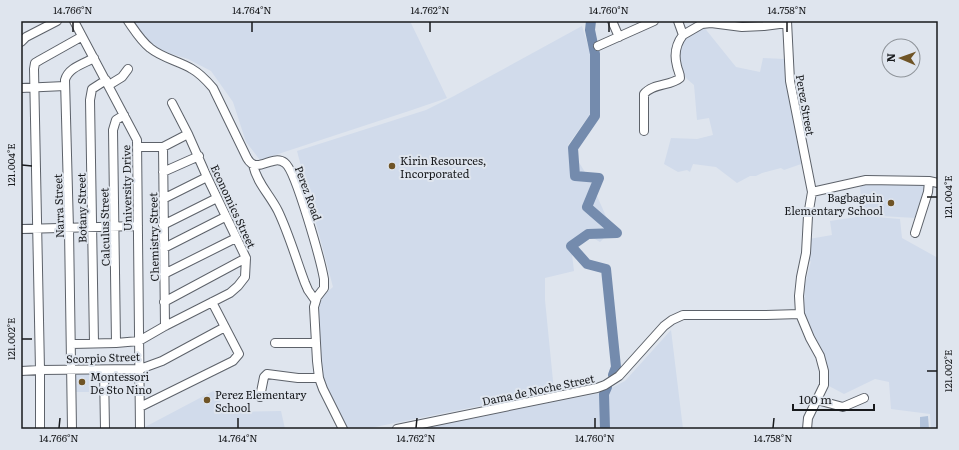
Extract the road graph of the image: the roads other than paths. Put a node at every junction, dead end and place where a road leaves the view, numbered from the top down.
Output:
1 (57, 21) edge
2 (74, 21) edge
3 (128, 21) edge
4 (612, 21) edge
5 (654, 21) edge
6 (678, 21) edge
7 (787, 22) edge
8 (683, 35) junction
9 (82, 37) junction
10 (619, 37) junction
11 (21, 42) edge
12 (598, 46) dead end
13 (94, 58) junction
14 (128, 69) dead end
15 (107, 83) junction
16 (65, 86) junction
17 (21, 88) edge
18 (34, 88) junction
19 (172, 103) dead end
20 (124, 115) junction
21 (644, 131) dead end
22 (188, 134) junction
23 (137, 147) junction
24 (163, 147) junction
25 (199, 156) junction
26 (254, 165) junction
27 (163, 172) junction
28 (207, 177) junction
29 (929, 180) junction
30 (938, 183) edge
31 (812, 192) junction
32 (217, 198) junction
33 (163, 200) junction
34 (226, 217) junction
35 (164, 225) junction
36 (138, 226) junction
37 (115, 227) junction
38 (92, 228) junction
39 (21, 229) edge
40 (36, 229) junction
41 (69, 229) junction
42 (915, 234) dead end
43 (236, 238) junction
44 (164, 248) junction
45 (246, 258) junction
46 (164, 274) junction
47 (315, 300) junction
48 (164, 302) junction
49 (212, 302) junction
50 (800, 314) junction
51 (164, 326) junction
52 (225, 327) junction
53 (138, 341) junction
54 (94, 343) junction
55 (116, 343) junction
56 (275, 343) dead end
57 (316, 343) junction
58 (71, 344) junction
59 (140, 369) junction
60 (40, 370) junction
61 (71, 370) junction
62 (104, 370) junction
63 (21, 371) edge
64 (319, 378) junction
65 (260, 397) dead end
66 (864, 398) dead end
67 (817, 400) junction
68 (140, 407) junction
69 (40, 429) edge
70 (72, 429) edge
71 (105, 429) edge
72 (140, 429) edge
73 (343, 429) edge
74 (397, 429) edge
75 (806, 429) edge

1 - 11 street
2 - 9 street, University Drive
3 - 26 street
4 - 10 street
5 - 10 street
6 - 8 street
7 - 8 street
7 - 31 street, Perez Street
8 - 21 street
9 - 13 street, University Drive
9 - 18 street
10 - 12 street
13 - 15 street, University Drive
13 - 16 street, Narra Street
14 - 15 street, Botany Street
15 - 20 street, University Drive
15 - 38 street, Botany Street
16 - 18 street
16 - 41 street, Narra Street
17 - 18 street
18 - 40 street
19 - 22 street, Economics Street
20 - 23 street, University Drive
20 - 37 street, Calculus Street
22 - 24 street
22 - 25 street, Economics Street
23 - 24 street
23 - 36 street, University Drive
24 - 27 street, Chemistry Street
25 - 27 street
25 - 28 street, Economics Street
26 - 47 street
26 - 47 street, Perez Road
27 - 33 street, Chemistry Street
28 - 32 street, Economics Street
28 - 33 street
29 - 30 street
29 - 31 street
29 - 42 street
31 - 50 street
32 - 34 street, Economics Street
32 - 35 street
33 - 35 street, Chemistry Street
34 - 43 street, Economics Street
34 - 44 street
35 - 44 street, Chemistry Street
36 - 37 street
36 - 53 street, University Drive
37 - 38 street
37 - 55 street, Calculus Street
38 - 41 street
38 - 54 street, Botany Street
39 - 40 street
40 - 41 street
40 - 60 street
41 - 58 street, Narra Street
43 - 45 street, Economics Street
43 - 46 street
44 - 46 street, Chemistry Street
45 - 48 street
45 - 49 street, Economics Street
46 - 48 street, Chemistry Street
47 - 57 street, Perez Road
48 - 51 street, Chemistry Street
49 - 51 street, Economics Street
49 - 52 street
50 - 67 street
50 - 74 street, Dama de Noche Street
51 - 53 street, Economics Street
52 - 59 street, Scorpio Street
52 - 68 street
53 - 55 street, Economics Street
53 - 59 street, University Drive
54 - 55 street, Economics Street
54 - 58 street, Economics Street
56 - 57 street
57 - 64 street, Perez Road
58 - 61 street, Narra Street
59 - 62 street, Scorpio Street
59 - 68 street, University Drive
60 - 61 street, Scorpio Street
60 - 63 street, Scorpio Street
60 - 69 street
61 - 62 street, Scorpio Street
61 - 70 street, Narra Street
62 - 71 street
64 - 65 street
64 - 73 street, Perez Road
66 - 67 street
67 - 75 street
68 - 72 street, University Drive

